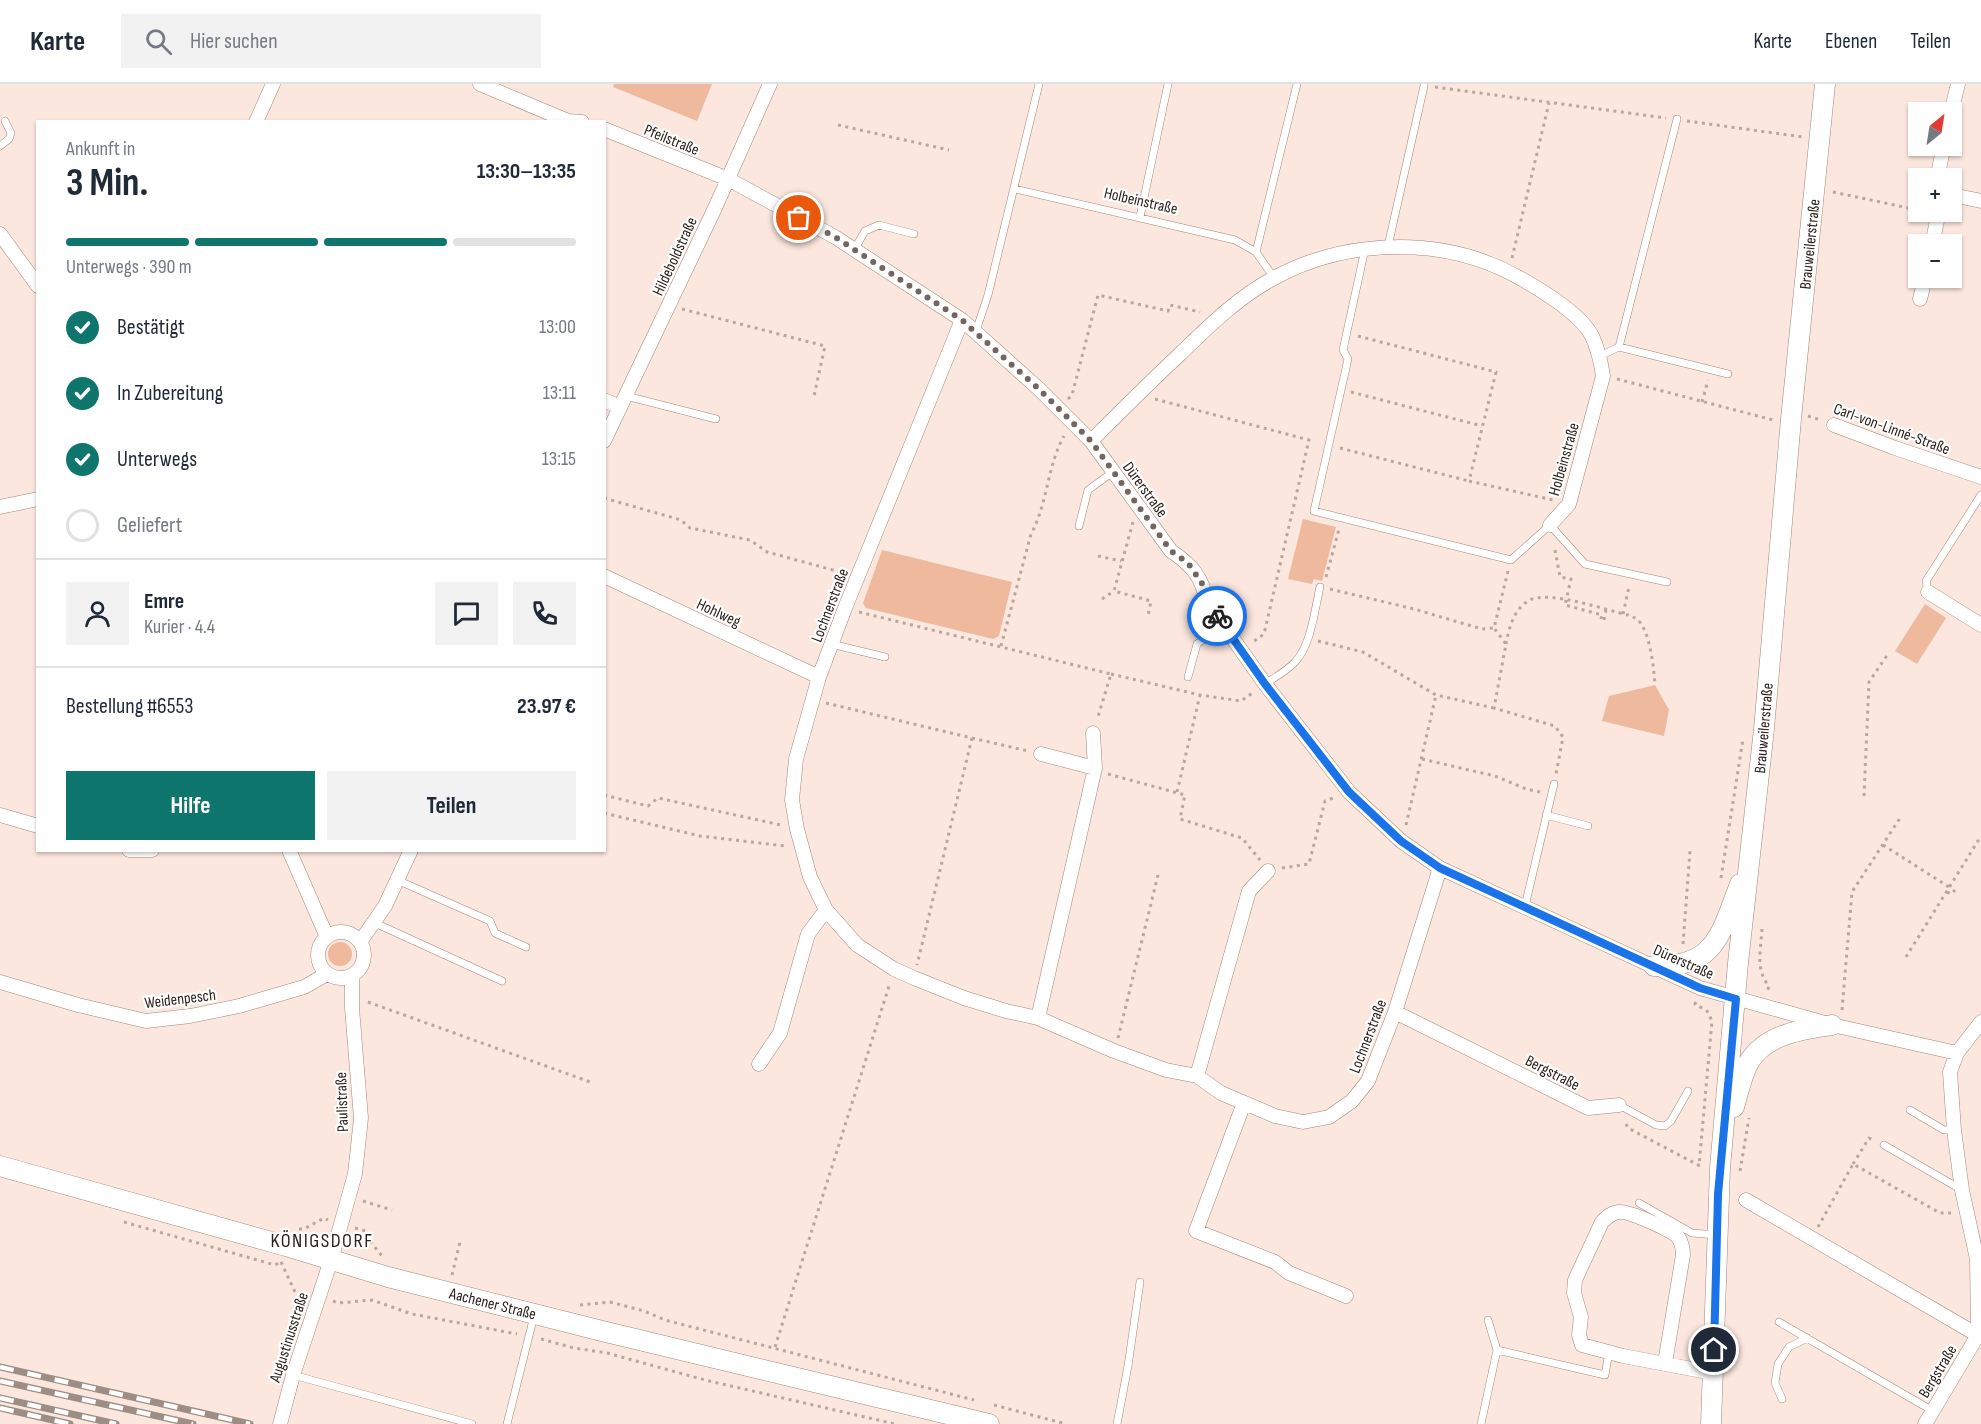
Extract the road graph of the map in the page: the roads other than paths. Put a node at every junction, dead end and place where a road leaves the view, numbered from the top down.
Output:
1 (273, 84) edge
2 (480, 84) edge
3 (770, 84) edge
4 (1039, 84) edge
5 (1168, 84) edge
6 (1297, 84) edge
7 (1825, 84) edge
8 (1958, 84) edge
9 (1424, 86) edge
10 (1954, 102) edge
11 (1677, 119) road end
12 (257, 120) edge
13 (566, 120) edge
14 (5, 121) dead end
15 (606, 130) edge
16 (0, 146) edge
17 (728, 179) junction
18 (1015, 189) junction
19 (1962, 197) edge
20 (1981, 201) edge
21 (1140, 217) junction
22 (0, 234) edge
23 (914, 234) dead end
24 (1388, 246) junction
25 (1365, 249) junction
26 (854, 250) junction
27 (1256, 252) junction
28 (1274, 278) junction
29 (36, 283) edge
30 (1923, 288) edge
31 (1920, 299) dead end
32 (962, 320) junction
33 (975, 332) junction
34 (1618, 347) junction
35 (1600, 356) junction
36 (1728, 374) dead end
37 (606, 400) edge
38 (623, 402) junction
39 (716, 419) dead end
40 (1834, 425) road end
41 (606, 437) edge
42 (1091, 441) junction
43 (1113, 472) junction
44 (1981, 477) edge
45 (1981, 495) edge
46 (36, 499) edge
47 (0, 507) edge
48 (1550, 525) junction
49 (1079, 526) dead end
50 (606, 577) edge
51 (1667, 582) dead end
52 (1322, 587) road end
53 (1928, 592) joint
54 (1223, 625) junction
55 (1981, 625) edge
56 (831, 644) junction
57 (885, 657) dead end
58 (819, 677) junction
59 (1188, 677) dead end
60 (1265, 684) junction
61 (1093, 733) road end
62 (1041, 754) road end
63 (1095, 768) junction
64 (1554, 784) road end
65 (0, 815) edge
66 (1546, 815) junction
67 (36, 825) edge
68 (1588, 826) dead end
69 (290, 852) edge
70 (410, 852) edge
71 (1750, 856) junction
72 (1440, 868) junction
73 (1268, 871) road end
74 (397, 880) junction
75 (1525, 906) junction
76 (826, 910) junction
77 (375, 923) junction
78 (327, 937) junction
79 (360, 942) junction
80 (526, 947) dead end
81 (1654, 966) junction
82 (327, 974) junction
83 (352, 976) junction
84 (502, 981) dead end
85 (0, 982) edge
86 (1736, 999) junction
87 (1395, 1012) junction
88 (1038, 1018) junction
89 (1981, 1022) edge
90 (1835, 1025) junction
91 (1957, 1053) junction
92 (759, 1064) dead end
93 (1197, 1076) junction
94 (1688, 1091) dead end
95 (1244, 1103) junction
96 (1619, 1105) joint
97 (1910, 1110) dead end
98 (1954, 1130) junction
99 (1724, 1135) junction
100 (1884, 1145) road end
101 (0, 1166) edge
102 (1962, 1190) junction
103 (1746, 1200) dead end
104 (1639, 1203) dead end
105 (1717, 1235) junction
106 (1979, 1255) edge
107 (331, 1260) junction
108 (1140, 1282) dead end
109 (1346, 1296) dead end
110 (534, 1313) junction
111 (1488, 1320) dead end
112 (1779, 1322) dead end
113 (1980, 1336) edge
114 (1807, 1338) junction
115 (1497, 1350) junction
116 (1610, 1352) junction
117 (1665, 1363) junction
118 (1713, 1373) junction
119 (293, 1375) junction
120 (1782, 1399) dead end
121 (1933, 1411) junction
122 (280, 1424) edge
123 (472, 1424) edge
124 (507, 1424) edge
125 (989, 1424) edge
126 (1117, 1424) edge
127 (1481, 1424) edge
128 (1711, 1424) edge
129 (1925, 1424) edge

1 - 12 street
2 - 13 street
3 - 17 street, Hildeboldstraße
4 - 18 lane
5 - 21 lane
6 - 27 lane
7 - 71 main road, Brauweilerstraße
8 - 10 street
9 - 24 lane
11 - 34 lane
14 - 16 lane
15 - 17 street, Pfeilstraße
17 - 26 street, Dürerstraße
17 - 38 street, Hildeboldstraße
18 - 21 lane, Holbeinstraße
18 - 33 lane
19 - 20 street
21 - 27 lane, Holbeinstraße
22 - 29 street
23 - 26 lane
24 - 25 street, Holbeinstraße
24 - 35 street, Holbeinstraße
25 - 28 street, Holbeinstraße
25 - 48 lane, Holbeinstraße
26 - 32 street, Dürerstraße
27 - 28 lane, Holbeinstraße
28 - 42 street, Holbeinstraße
30 - 31 street
32 - 33 street, Dürerstraße
32 - 56 street, Lochnerstraße
33 - 42 street, Dürerstraße
34 - 35 lane
34 - 36 lane
35 - 48 street, Holbeinstraße
37 - 38 street
38 - 39 lane
38 - 41 street, Hildeboldstraße
40 - 44 street, Carl-von-Linné-Straße
42 - 43 street, Dürerstraße
43 - 49 lane
43 - 54 street, Dürerstraße
45 - 53 lane
46 - 47 street
48 - 51 lane
50 - 58 street, Hohlweg
52 - 60 lane
53 - 55 street
54 - 59 lane
54 - 60 street, Dürerstraße
56 - 57 lane
56 - 58 street, Lochnerstraße
58 - 76 street, Lochnerstraße
60 - 72 street, Dürerstraße
61 - 63 street
62 - 63 street
63 - 88 street
64 - 66 lane
65 - 67 street
66 - 68 lane
66 - 75 lane
69 - 78 street
70 - 74 street
71 - 81 main road
71 - 86 main road, Brauweilerstraße
72 - 75 street, Dürerstraße
72 - 87 street, Lochnerstraße
73 - 93 street
74 - 77 street
74 - 80 lane
75 - 81 street, Dürerstraße
76 - 88 street, Lochnerstraße
76 - 92 street
77 - 79 street
77 - 84 lane
78 - 79 street
78 - 82 street
79 - 83 street, Paulistraße
81 - 86 street, Dürerstraße
82 - 83 street
82 - 85 street, Weidenpesch
83 - 107 street, Paulistraße
86 - 90 street, Dürerstraße
86 - 99 main road, Brauweilerstraße
87 - 95 street, Lochnerstraße
87 - 96 street, Bergstraße
88 - 93 street, Lochnerstraße
89 - 91 street
90 - 91 street, Dürerstraße
90 - 99 main road
91 - 98 street
93 - 95 street, Lochnerstraße
94 - 96 lane
95 - 109 street
97 - 98 lane
98 - 102 street
99 - 105 main road, Brauweilerstraße
100 - 102 lane
101 - 107 main road, Aachener Straße
102 - 106 street
103 - 113 street, Bergstraße
104 - 105 lane
105 - 118 main road, Brauweilerstraße
106 - 113 street
107 - 110 main road, Aachener Straße
107 - 119 street, Augustinusstraße
108 - 126 lane
110 - 124 lane
110 - 125 main road, Aachener Straße
111 - 115 lane
112 - 114 lane
113 - 121 street, Bergstraße
114 - 120 lane
114 - 121 lane
115 - 116 lane
115 - 127 lane
116 - 117 street
116 - 117 street
117 - 118 street
118 - 128 main road, Brauweilerstraße
119 - 122 street, Augustinusstraße
119 - 123 lane
121 - 129 street, Bergstraße

